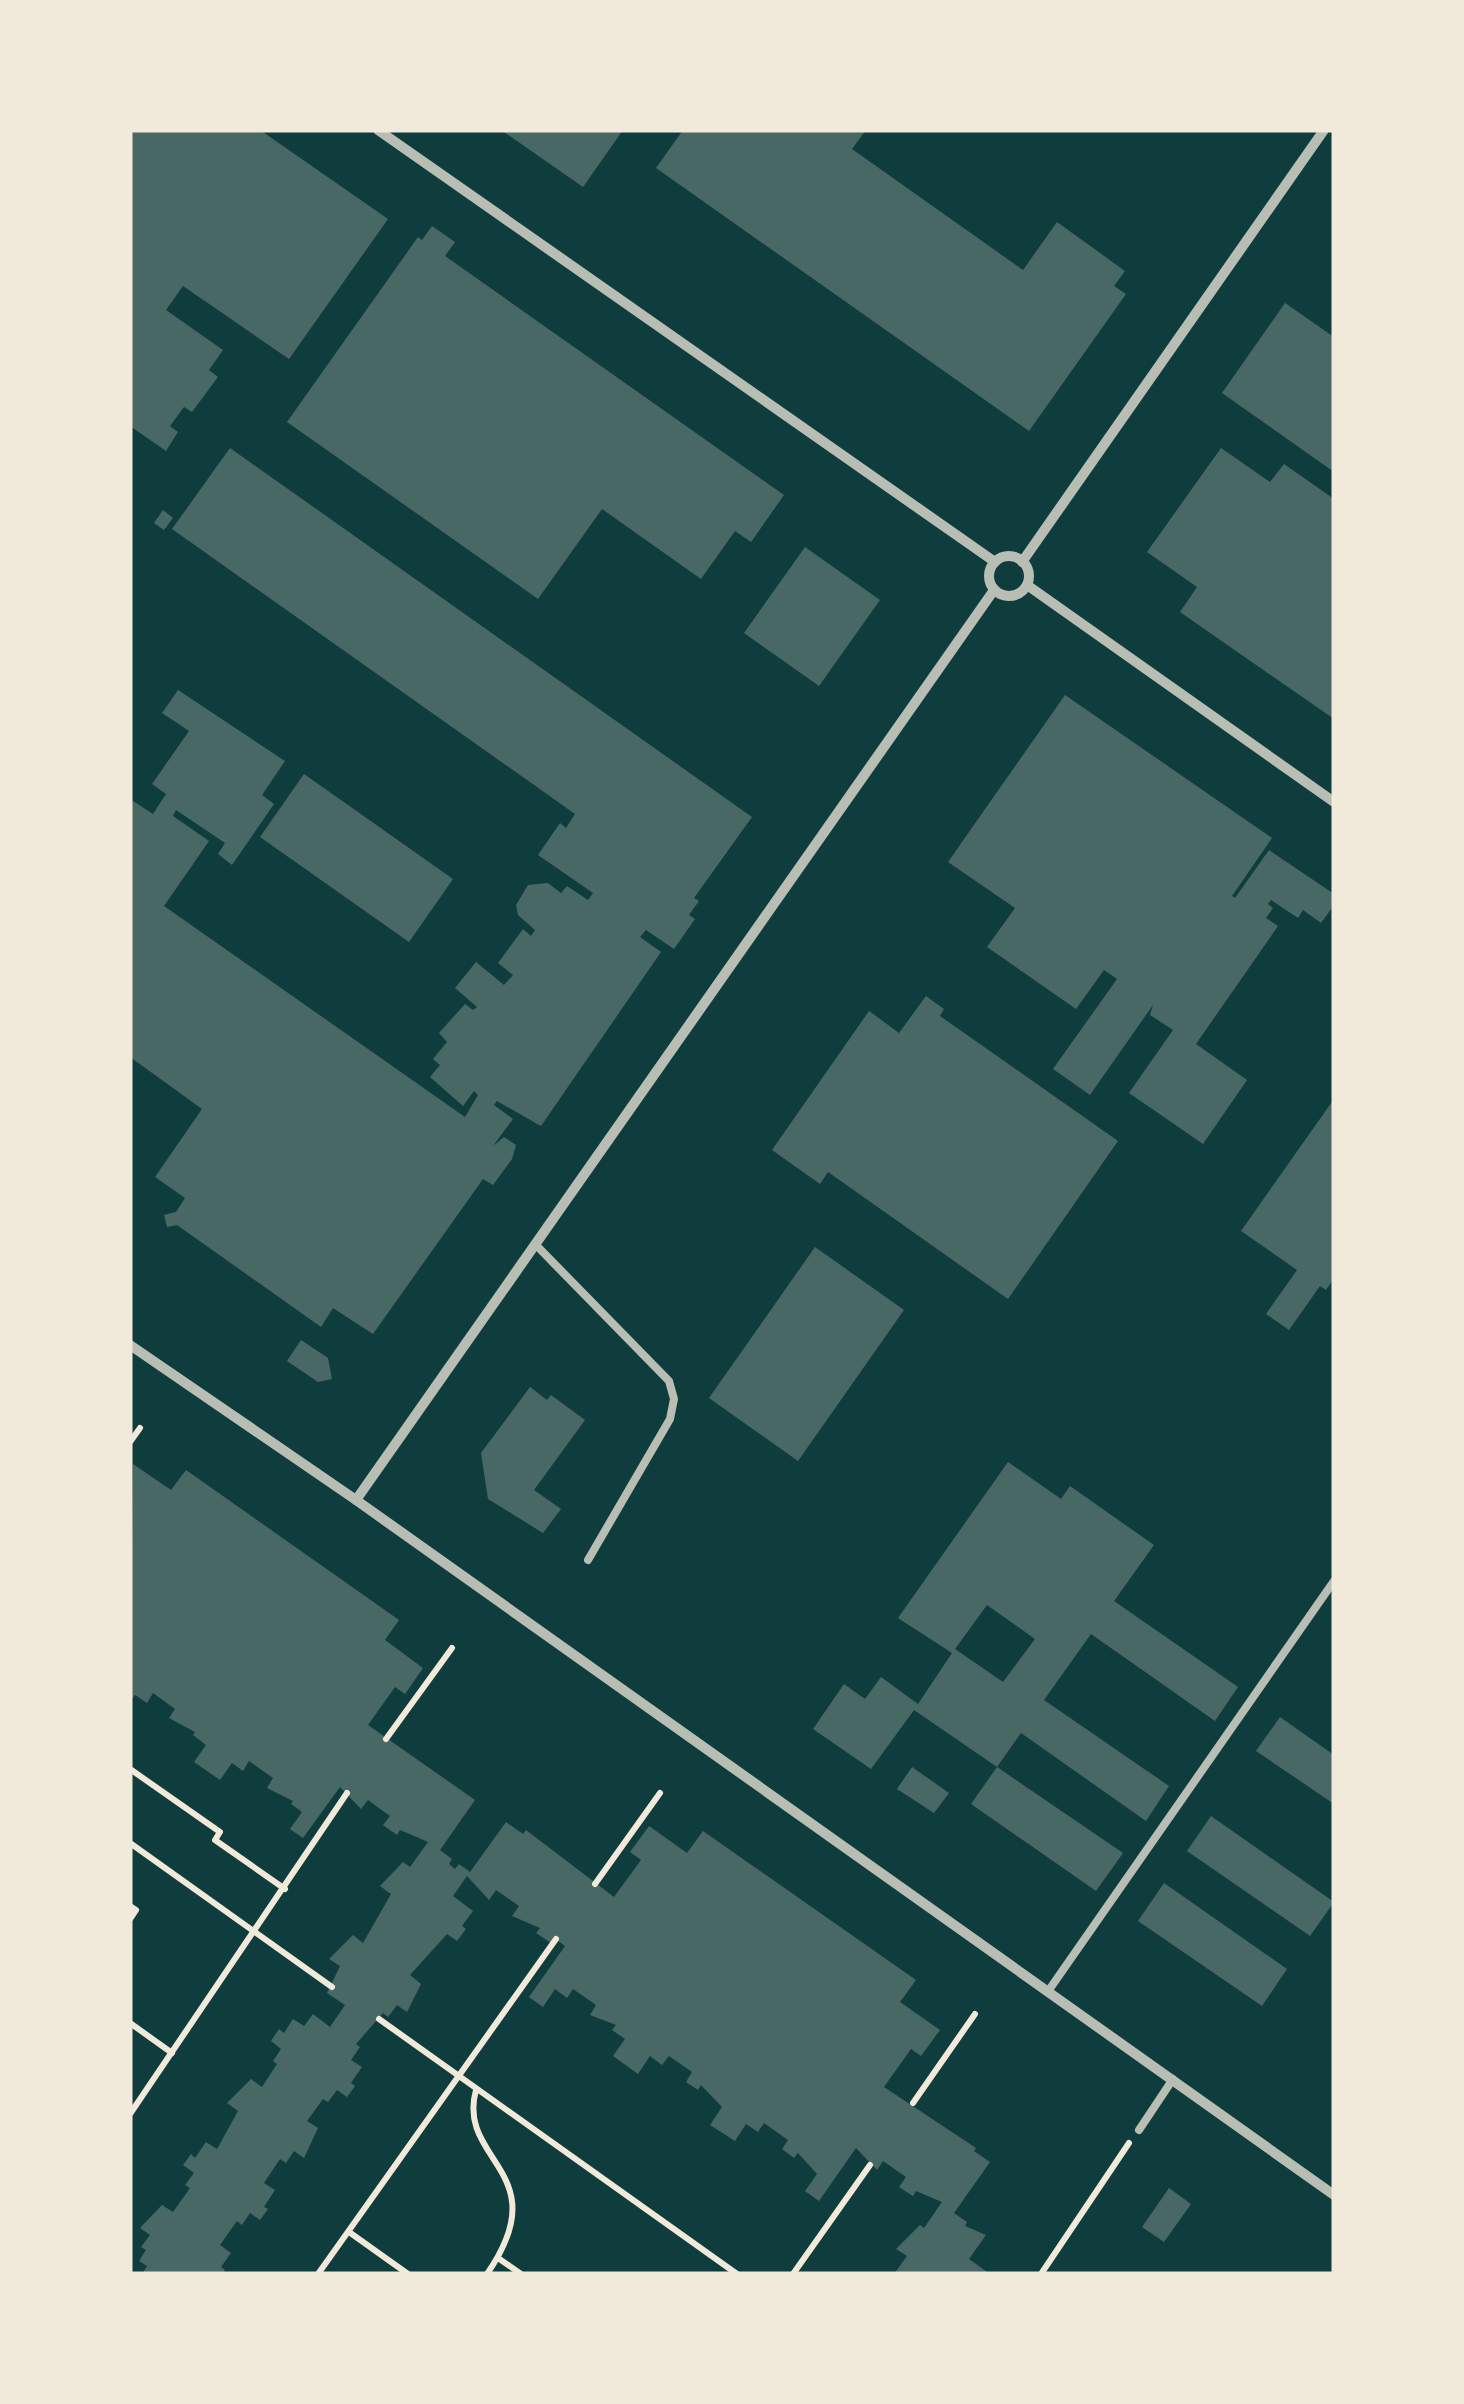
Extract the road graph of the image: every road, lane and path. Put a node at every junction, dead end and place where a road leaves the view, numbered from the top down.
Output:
1 (378, 130) edge
2 (1324, 130) edge
3 (995, 562) junction
4 (1022, 562) junction
5 (1027, 585) junction
6 (994, 590) junction
7 (1334, 802) edge
8 (535, 1244) junction
9 (130, 1345) edge
10 (140, 1428) dead end
11 (130, 1442) edge
12 (356, 1500) junction
13 (588, 1560) dead end
14 (1334, 1581) edge
15 (452, 1648) dead end
16 (386, 1739) dead end
17 (131, 1771) edge
18 (660, 1792) dead end
19 (348, 1793) dead end
20 (130, 1843) edge
21 (594, 1884) dead end
22 (285, 1889) junction
23 (130, 1906) edge
24 (130, 1919) edge
25 (256, 1931) junction
26 (556, 1939) dead end
27 (332, 1987) dead end
28 (1048, 1990) junction
29 (975, 2014) dead end
30 (379, 2020) dead end
31 (130, 2023) edge
32 (172, 2052) junction
33 (459, 2078) junction
34 (1173, 2079) junction
35 (476, 2090) junction
36 (913, 2104) dead end
37 (130, 2114) edge
38 (1138, 2130) joint
39 (870, 2165) dead end
40 (1334, 2195) edge
41 (348, 2232) junction
42 (498, 2258) junction
43 (318, 2274) edge
44 (408, 2274) edge
45 (487, 2274) edge
46 (522, 2274) edge
47 (738, 2274) edge
48 (793, 2274) edge
49 (1041, 2274) edge

1 - 3 street
2 - 4 street
3 - 4 street
3 - 6 street
4 - 5 street
5 - 6 street
5 - 7 street
6 - 8 street
8 - 12 street
8 - 13 lane
9 - 12 street
10 - 11 path
12 - 28 street
14 - 28 lane
15 - 16 path
17 - 22 path
18 - 21 path
19 - 22 path
20 - 25 path
22 - 25 path
23 - 24 path
25 - 27 path
25 - 32 path
26 - 33 path
28 - 34 street
29 - 36 path
30 - 33 path
31 - 32 path
32 - 37 path
33 - 35 path
33 - 41 path
34 - 38 lane
34 - 40 street
35 - 42 path
35 - 47 path
38 - 49 path
39 - 48 path
41 - 43 path
41 - 44 path
42 - 45 path
42 - 46 path

